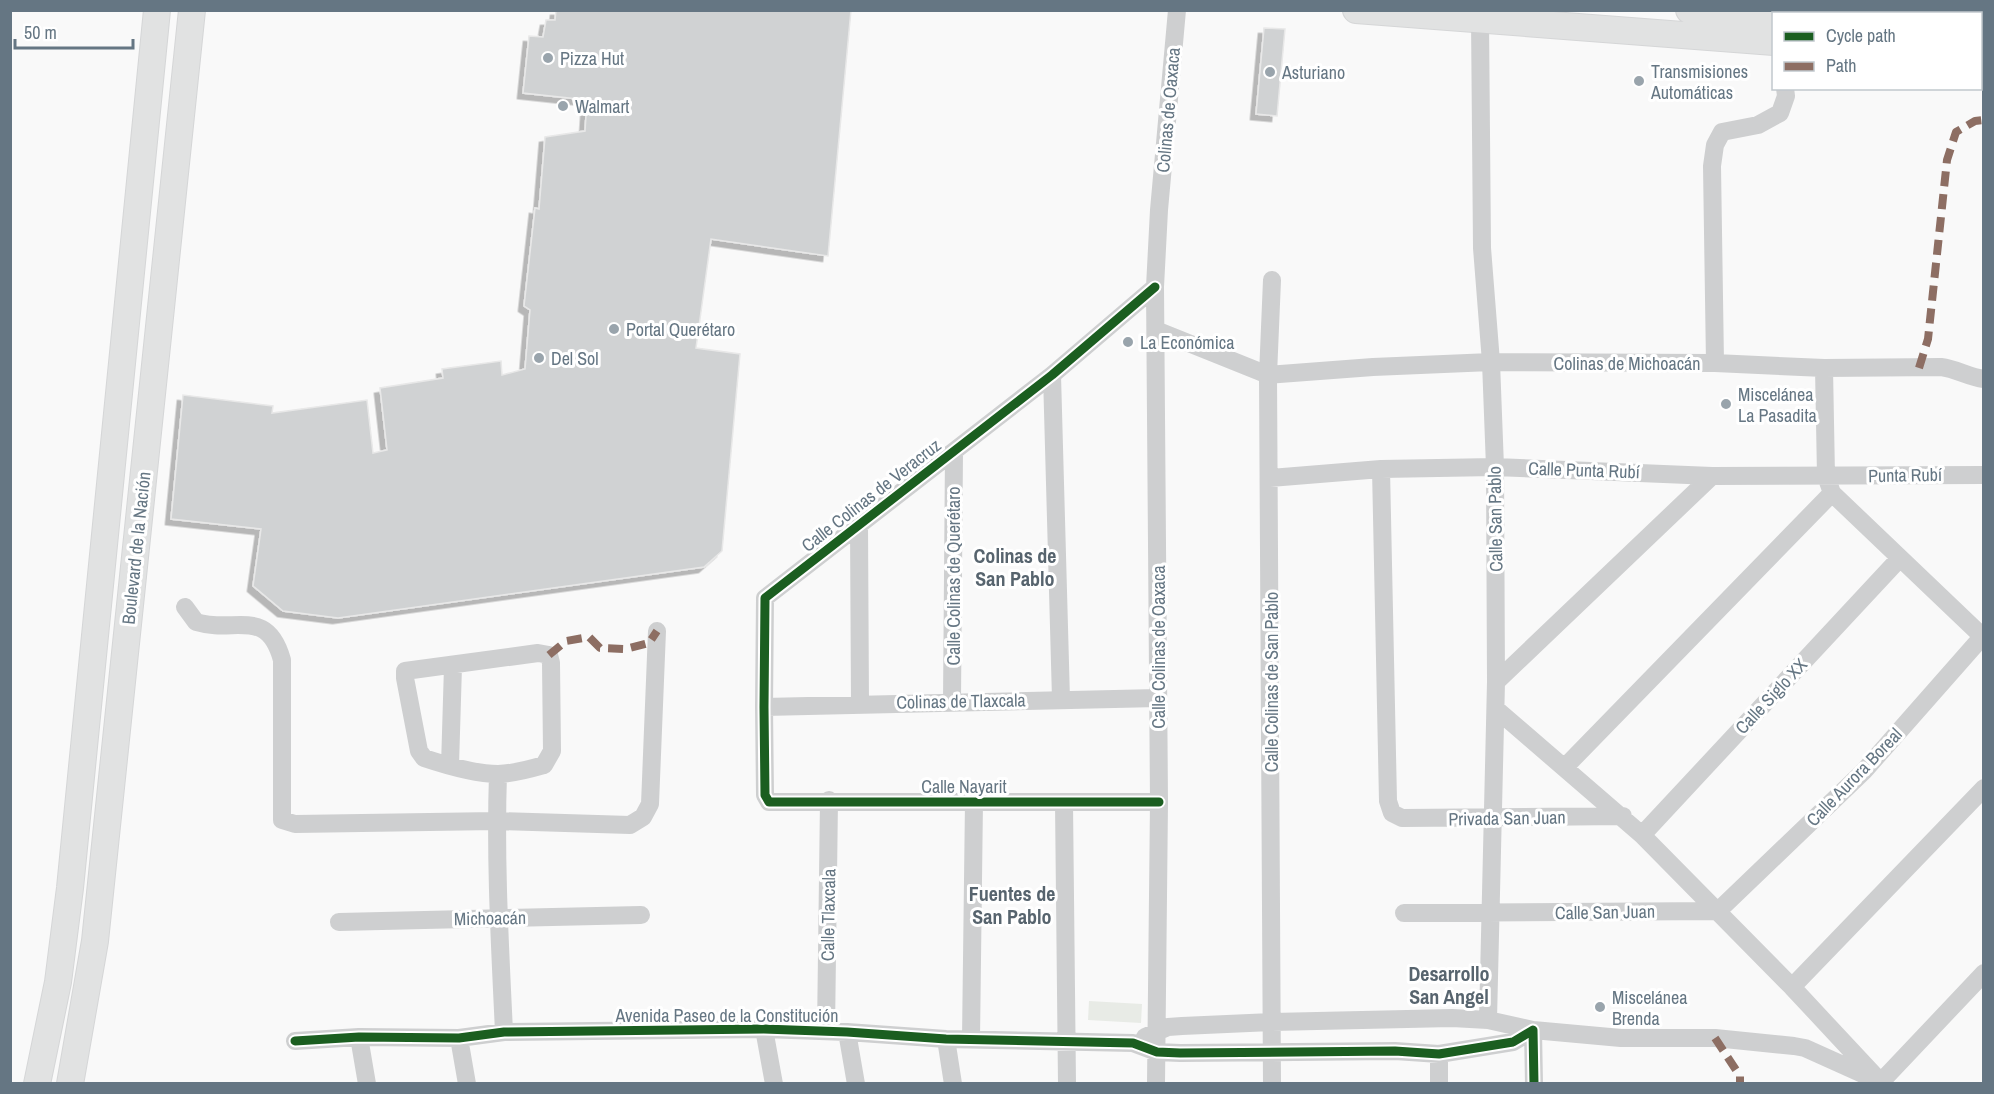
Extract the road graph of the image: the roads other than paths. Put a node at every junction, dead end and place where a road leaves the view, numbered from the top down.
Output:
1 (157, 10) edge
2 (192, 10) edge
3 (1177, 10) edge
4 (1356, 10) edge
5 (1689, 10) edge
6 (1772, 16) edge
7 (1480, 19) junction
8 (1772, 42) edge
9 (1785, 90) edge
10 (1159, 210) joint
11 (1272, 280) dead end
12 (1155, 288) junction
13 (1156, 330) junction
14 (1491, 362) junction
15 (1715, 363) junction
16 (1824, 368) junction
17 (1052, 375) junction
18 (1268, 375) junction
19 (1983, 379) edge
20 (954, 452) junction
21 (1495, 467) junction
22 (1381, 469) junction
23 (1983, 475) edge
24 (1712, 476) junction
25 (1270, 478) junction
26 (1829, 485) junction
27 (859, 525) junction
28 (1900, 558) junction
29 (185, 607) dead end
30 (657, 632) dead end
31 (1983, 637) edge
32 (453, 666) junction
33 (1496, 682) junction
34 (1158, 698) junction
35 (1061, 699) junction
36 (952, 701) junction
37 (860, 704) junction
38 (764, 707) junction
39 (1496, 709) junction
40 (450, 766) junction
41 (1565, 767) junction
42 (498, 774) junction
43 (1983, 788) edge
44 (829, 800) junction
45 (974, 801) junction
46 (769, 802) joint
47 (1159, 802) junction
48 (1064, 803) junction
49 (1623, 816) junction
50 (1493, 819) junction
51 (496, 821) junction
52 (1642, 835) junction
53 (1718, 911) junction
54 (1404, 913) dead end
55 (1492, 913) junction
56 (641, 915) dead end
57 (498, 918) junction
58 (339, 922) dead end
59 (1983, 973) edge
60 (1792, 987) junction
61 (1488, 1020) junction
62 (1272, 1022) junction
63 (764, 1029) junction
64 (1533, 1030) junction
65 (826, 1031) junction
66 (504, 1032) junction
67 (847, 1032) junction
68 (1155, 1032) junction
69 (359, 1037) junction
70 (459, 1038) junction
71 (946, 1039) junction
72 (971, 1039) junction
73 (295, 1041) dead end
74 (1066, 1041) junction
75 (1133, 1043) junction
76 (1271, 1051) junction
77 (1157, 1052) junction
78 (1439, 1054) junction
79 (37, 1083) edge
80 (70, 1083) edge
81 (368, 1083) edge
82 (467, 1083) edge
83 (774, 1083) edge
84 (856, 1083) edge
85 (953, 1083) edge
86 (1067, 1083) edge
87 (1156, 1083) edge
88 (1272, 1083) edge
89 (1439, 1083) edge
90 (1534, 1083) edge
91 (1881, 1083) edge

1 - 79 main road, Boulevard de la Nación
2 - 80 main road, Boulevard de la Nación
3 - 10 street, Colinas de Oaxaca
4 - 7 main road
5 - 6 main road
7 - 8 main road
7 - 14 street, Calle San Pablo
9 - 15 street
10 - 12 street, Calle Colinas de Oaxaca
11 - 18 street, Calle Colinas de San Pablo
12 - 13 street, Calle Colinas de Oaxaca
12 - 17 street, Calle Colinas de Veracruz
13 - 18 street
13 - 34 street, Calle Colinas de Oaxaca
14 - 15 street, Colinas de Michoacán
14 - 18 street, Colinas de Michoacán
14 - 21 street, Calle San Pablo
15 - 16 street, Colinas de Michoacán
16 - 19 street, Colinas de Michoacán
16 - 26 street
17 - 20 street, Calle Colinas de Veracruz
17 - 35 street
18 - 25 street, Calle Colinas de San Pablo
20 - 27 street, Calle Colinas de Veracruz
20 - 36 street, Calle Colinas de Querétaro
21 - 22 street, Calle Punta Rubí
21 - 24 street, Calle Punta Rubí
21 - 33 street, Calle San Pablo
22 - 25 street, Calle Punta Rubí
22 - 50 street, Privada San Juan
23 - 26 street, Punta Rubí
24 - 26 street, Calle Punta Rubí
24 - 33 street
25 - 62 street, Calle Colinas de San Pablo
26 - 28 street
26 - 41 street
27 - 37 street
27 - 38 street, Calle Colinas de Veracruz
28 - 31 street
28 - 52 street, Calle Siglo XX
29 - 51 street
30 - 51 street
31 - 53 street, Calle Aurora Boreal
32 - 40 street
32 - 40 street
32 - 42 street
33 - 39 street, Calle San Pablo
34 - 35 street, Colinas de Tlaxcala
34 - 47 street, Calle Colinas de Oaxaca
35 - 36 street, Colinas de Tlaxcala
36 - 37 street, Colinas de Tlaxcala
37 - 38 street, Colinas de Tlaxcala
38 - 46 street, Calle Colinas de Veracruz
39 - 41 street
39 - 50 street, Calle San Pablo
40 - 42 street
41 - 49 street
42 - 51 street
43 - 60 street
44 - 45 street, Calle Nayarit
44 - 46 street, Calle Nayarit
44 - 65 street, Calle Tlaxcala
45 - 48 street, Calle Nayarit
45 - 72 street
47 - 48 street, Calle Nayarit
47 - 68 street, Calle Colinas de Oaxaca
48 - 74 street
49 - 50 street, Privada San Juan
49 - 52 street
50 - 55 street, Calle San Pablo
51 - 57 street
52 - 53 street
53 - 55 street, Calle San Juan
53 - 60 street
54 - 55 street
55 - 61 street, Calle San Pablo
56 - 57 street, Michoacán
57 - 58 street, Michoacán
57 - 66 street
59 - 91 street
60 - 91 street
61 - 62 street, Avenida Paseo de la Constitución
61 - 64 street, Avenida Paseo de la Constitución
62 - 68 street, Avenida Paseo de la Constitución
62 - 76 street, Calle Colinas de San Pablo
63 - 65 street, Avenida Paseo de la Constitución
63 - 66 street, Avenida Paseo de la Constitución
63 - 83 street
64 - 78 street
64 - 90 street
64 - 91 street, Avenida Paseo de la Constitución
65 - 67 street, Avenida Paseo de la Constitución
66 - 70 street, Avenida Paseo de la Constitución
67 - 71 street, Avenida Paseo de la Constitución
67 - 84 street
68 - 75 street, Avenida Paseo de la Constitución
68 - 77 street, Calle Colinas de Oaxaca
69 - 70 street, Avenida Paseo de la Constitución
69 - 73 street, Avenida Paseo de la Constitución
69 - 81 street
70 - 82 street
71 - 72 street, Avenida Paseo de la Constitución
71 - 85 street
72 - 74 street, Avenida Paseo de la Constitución
74 - 75 street, Avenida Paseo de la Constitución
74 - 86 street
75 - 77 street, Avenida Paseo de la Constitución
76 - 77 street
76 - 78 street
76 - 88 street, Calle Colinas de San Pablo
77 - 87 street, Calle Colinas de Oaxaca
78 - 89 street

